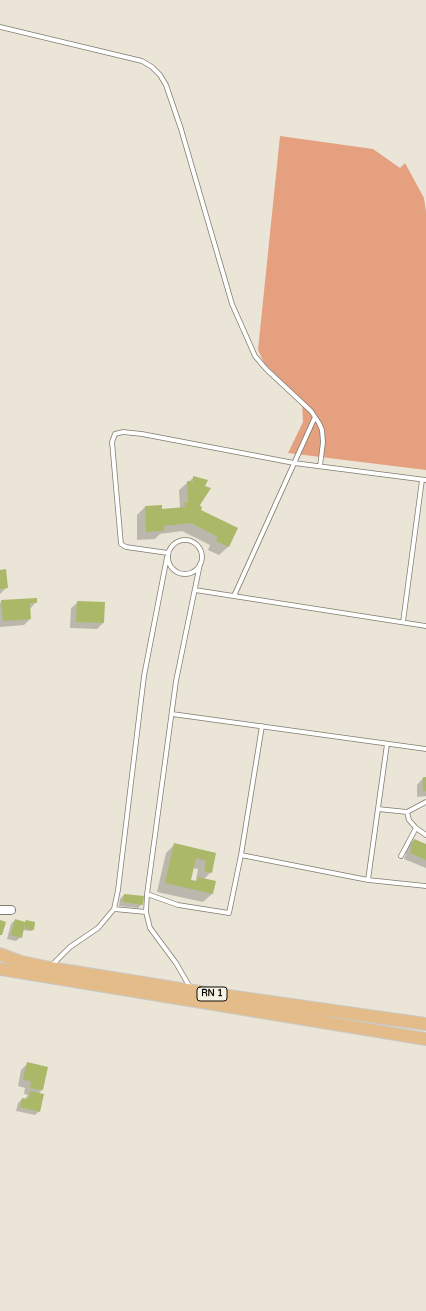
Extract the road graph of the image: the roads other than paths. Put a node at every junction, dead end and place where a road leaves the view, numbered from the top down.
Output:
1 (0, 27) edge
2 (316, 417) junction
3 (294, 463) junction
4 (320, 466) junction
5 (424, 480) edge
6 (168, 555) junction
7 (200, 564) junction
8 (195, 590) junction
9 (234, 596) junction
10 (403, 622) junction
11 (426, 626) edge
12 (172, 714) junction
13 (262, 726) junction
14 (387, 744) junction
15 (426, 749) edge
16 (426, 802) edge
17 (378, 809) junction
18 (407, 812) junction
19 (416, 828) junction
20 (426, 835) edge
21 (241, 855) junction
22 (401, 856) dead end
23 (368, 880) junction
24 (426, 886) edge
25 (147, 894) junction
26 (114, 908) junction
27 (0, 910) edge
28 (11, 910) dead end
29 (146, 912) junction
30 (0, 954) edge
31 (50, 968) junction
32 (0, 970) edge
33 (192, 991) junction
34 (426, 1024) edge
35 (426, 1039) edge

1 - 2 lane
2 - 3 lane
2 - 4 lane
3 - 4 lane
3 - 6 lane
3 - 9 lane
4 - 5 lane
5 - 10 lane
6 - 7 lane
6 - 7 lane
6 - 26 lane
7 - 8 lane
8 - 9 lane
8 - 12 lane
9 - 10 lane
10 - 11 lane
12 - 13 lane
12 - 25 lane
13 - 14 lane
13 - 21 lane
14 - 15 lane
14 - 17 lane
16 - 18 lane
17 - 18 lane
17 - 23 lane
18 - 19 lane
19 - 20 lane
19 - 22 lane
21 - 23 lane
21 - 25 lane
23 - 24 lane
25 - 29 lane
26 - 29 lane
26 - 31 lane
27 - 28 street
29 - 33 lane
30 - 31 main road, RN 1
31 - 33 main road, RN 1
32 - 35 main road, RN 1
33 - 34 main road, RN 1

